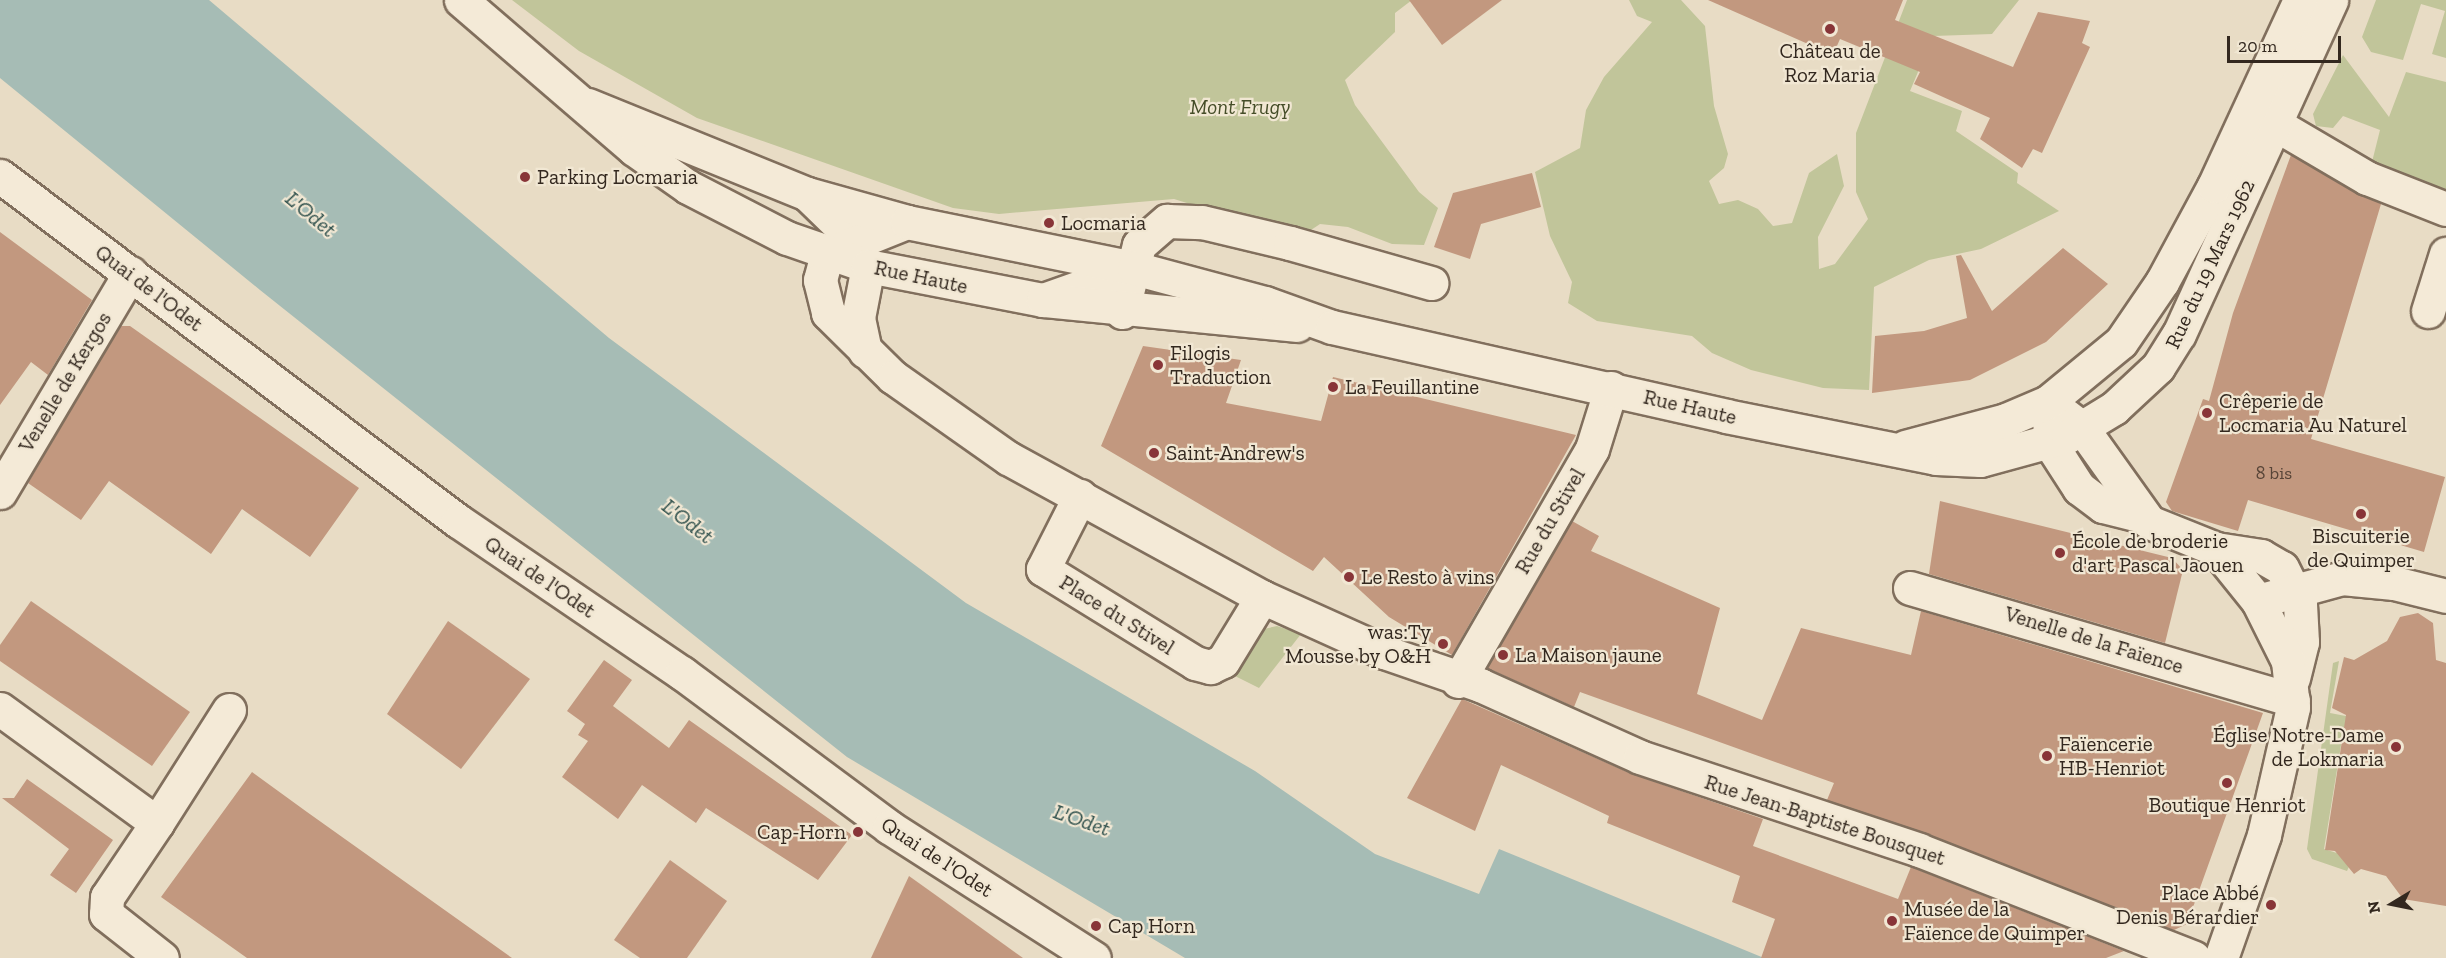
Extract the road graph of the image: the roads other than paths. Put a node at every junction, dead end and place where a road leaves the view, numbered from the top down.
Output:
1 (461, 0) edge
2 (2301, 0) edge
3 (2331, 0) edge
4 (588, 105) junction
5 (2275, 124) junction
6 (0, 176) edge
7 (807, 194) junction
8 (2446, 209) edge
9 (908, 222) junction
10 (849, 254) junction
11 (2446, 254) edge
12 (1134, 268) junction
13 (130, 273) junction
14 (1431, 283) dead end
15 (1043, 300) junction
16 (2428, 310) dead end
17 (1122, 312) junction
18 (1332, 327) junction
19 (864, 351) junction
20 (1611, 388) junction
21 (2048, 402) junction
22 (2082, 428) junction
23 (2050, 443) junction
24 (1900, 448) junction
25 (0, 492) edge
26 (1080, 496) junction
27 (2140, 515) junction
28 (2216, 549) junction
29 (1910, 588) dead end
30 (2295, 588) junction
31 (2446, 596) edge
32 (1262, 597) junction
33 (2258, 601) junction
34 (1458, 681) junction
35 (2288, 692) junction
36 (0, 709) edge
37 (229, 710) dead end
38 (157, 823) junction
39 (162, 958) edge
40 (1095, 958) edge
41 (2194, 958) edge
42 (2221, 958) edge

1 - 4 street
2 - 21 street, Rue du 19 Mars 1962
3 - 5 street, Rue du 19 Mars 1962
4 - 7 street, Rue Haute
4 - 10 street, Rue Haute
5 - 8 street
5 - 22 street, Rue du 19 Mars 1962
6 - 13 street, Quai de l'Odet
7 - 9 street, Rue Haute
7 - 10 street
9 - 10 street
9 - 12 street, Rue Haute
10 - 15 street, Rue Haute
10 - 19 street
10 - 19 street
11 - 16 street
12 - 14 street
12 - 15 street
12 - 17 street
12 - 18 street, Rue Haute
13 - 25 street, Venelle de Kergos
13 - 40 street, Quai de l'Odet
15 - 17 street, Rue Haute
17 - 18 street, Rue Haute
18 - 20 street, Rue Haute
19 - 26 street
20 - 24 street, Rue Haute
20 - 34 street, Rue du Stivel
21 - 22 street
21 - 23 street
21 - 24 street, Rue du 19 Mars 1962
22 - 23 street, Rue du 19 Mars 1962
22 - 27 street
23 - 24 street, Rue Haute
23 - 27 street
26 - 32 street
26 - 32 street, Place du Stivel
27 - 28 street
28 - 30 street
28 - 33 street
29 - 35 street, Venelle de la Faïence
30 - 31 street
30 - 33 street
30 - 35 street
32 - 34 street
33 - 35 street
34 - 41 street, Rue Jean-Baptiste Bousquet
35 - 42 street
36 - 38 street
37 - 38 street
38 - 39 street

